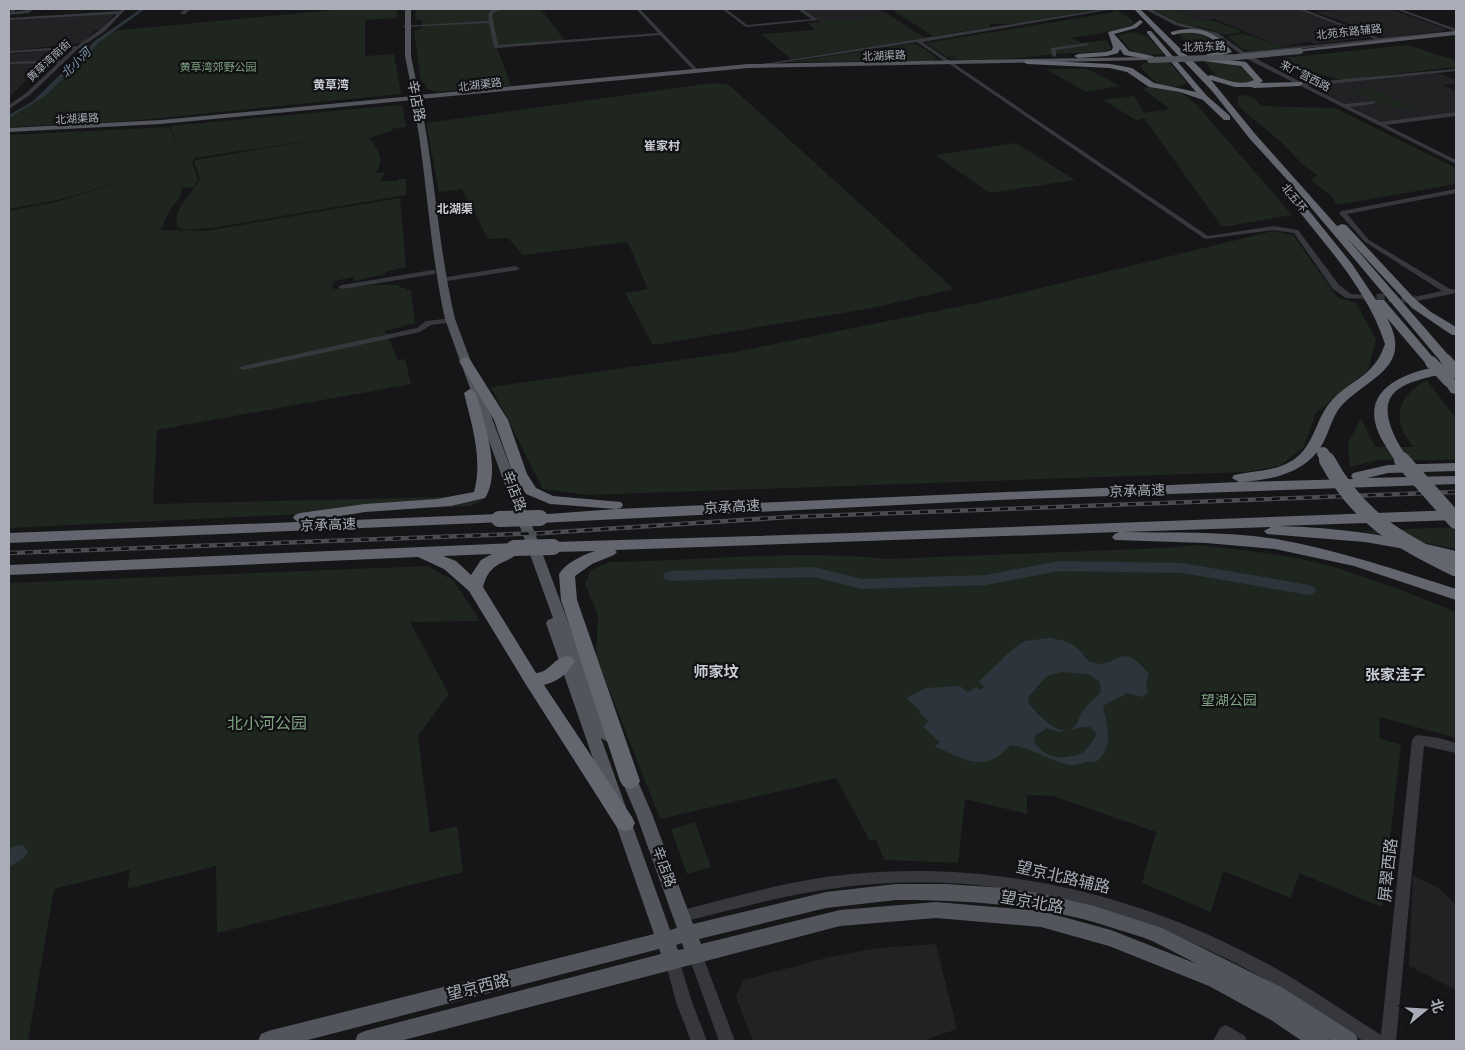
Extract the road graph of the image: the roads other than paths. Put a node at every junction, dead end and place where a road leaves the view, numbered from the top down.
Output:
1 (14, 9) edge
2 (31, 9) edge
3 (70, 9) edge
4 (189, 9) edge
5 (404, 9) edge
6 (408, 9) edge
7 (501, 9) edge
8 (638, 9) edge
9 (724, 9) edge
10 (800, 9) edge
11 (1111, 9) edge
12 (1128, 9) edge
13 (1300, 9) edge
14 (1397, 9) edge
15 (1403, 9) edge
16 (123, 10) edge
17 (48, 11) dead end
18 (89, 11) edge
19 (183, 13) dead end
20 (1141, 14) edge
21 (23, 18) junction
22 (9, 19) edge
23 (17, 21) dead end
24 (492, 22) junction
25 (1177, 24) junction
26 (406, 26) junction
27 (1456, 33) edge
28 (660, 34) junction
29 (1151, 34) junction
30 (1175, 36) junction
31 (1383, 40) junction
32 (918, 41) junction
33 (1406, 43) junction
34 (1087, 44) dead end
35 (77, 47) junction
36 (1298, 51) junction
37 (9, 52) edge
38 (1244, 53) junction
39 (1054, 56) dead end
40 (1209, 56) junction
41 (1198, 58) junction
42 (1150, 59) junction
43 (1251, 59) junction
44 (63, 61) junction
45 (1026, 61) junction
46 (9, 63) edge
47 (952, 63) junction
48 (748, 66) junction
49 (1456, 70) edge
50 (697, 71) junction
51 (1211, 77) junction
52 (1190, 82) junction
53 (1299, 85) junction
54 (1254, 86) junction
55 (22, 98) junction
56 (1206, 98) junction
57 (1227, 98) junction
58 (9, 99) edge
59 (413, 100) junction
60 (1373, 102) dead end
61 (1342, 106) junction
62 (9, 107) edge
63 (1456, 114) edge
64 (1232, 117) junction
65 (1378, 124) junction
66 (9, 131) edge
67 (1456, 162) edge
68 (1295, 183) junction
69 (1456, 191) edge
70 (432, 242) junction
71 (1342, 258) junction
72 (515, 268) dead end
73 (432, 272) junction
74 (1370, 272) junction
75 (441, 280) junction
76 (342, 287) dead end
77 (1453, 291) edge
78 (1364, 297) tunnel mouth
79 (1417, 299) tunnel mouth
80 (444, 321) junction
81 (1456, 332) edge
82 (1456, 341) edge
83 (465, 361) junction
84 (243, 368) dead end
85 (1453, 375) edge
86 (468, 396) junction
87 (1324, 422) junction
88 (1456, 467) edge
89 (1456, 480) edge
90 (1323, 484) junction
91 (820, 503) junction
92 (677, 510) junction
93 (1456, 515) edge
94 (1456, 520) edge
95 (228, 529) junction
96 (1120, 537) junction
97 (9, 538) edge
98 (851, 538) junction
99 (660, 545) junction
100 (519, 548) junction
101 (419, 552) junction
102 (1456, 564) edge
103 (9, 570) edge
104 (475, 587) junction
105 (1456, 595) edge
106 (566, 662) junction
107 (531, 679) junction
108 (1456, 748) edge
109 (630, 782) junction
110 (625, 823) junction
111 (682, 916) junction
112 (688, 934) junction
113 (666, 939) junction
114 (696, 954) junction
115 (672, 960) junction
116 (268, 1041) edge
117 (365, 1041) edge
118 (700, 1041) edge
119 (727, 1041) edge
120 (1221, 1041) edge
121 (1239, 1041) edge
122 (1319, 1041) edge
123 (1348, 1041) edge
124 (1376, 1041) edge
125 (1388, 1041) edge

1 - 2 street
3 - 17 street
4 - 19 street
5 - 26 main road, 辛店路
6 - 26 main road, 辛店路
7 - 24 street
8 - 28 street
9 - 10 street
11 - 32 street
12 - 20 highway, 北五环
13 - 31 street
14 - 27 street
15 - 27 street
16 - 18 street
16 - 35 street, 黄草湾南街
18 - 21 street
20 - 25 street, 来广营西路
20 - 29 highway
20 - 30 highway
20 - 45 highway
20 - 64 highway, 北五环
21 - 22 street
21 - 23 street
24 - 26 street
24 - 28 street
25 - 30 highway
25 - 38 street, 来广营西路
26 - 59 main road, 辛店路
27 - 31 main road, 北苑东路
27 - 33 street, 北苑东路辅路
28 - 50 street
29 - 42 highway
29 - 52 highway
30 - 40 highway
30 - 51 highway
31 - 33 main road
31 - 36 main road, 北苑东路
31 - 38 street, 北苑东路辅路
32 - 47 street
32 - 48 street
33 - 43 street, 北苑东路辅路
34 - 39 street
35 - 37 street
35 - 44 street, 黄草湾南街
36 - 40 main road, 北苑东路, bridge
36 - 41 main road, 北苑东路, bridge
38 - 43 street, 来广营西路
40 - 42 main road, 北苑东路, bridge
41 - 42 main road, 北苑东路, bridge
41 - 51 highway
42 - 45 main road, 北苑东路
42 - 52 highway
43 - 53 street, 来广营西路
43 - 54 highway
44 - 46 street
44 - 55 street, 黄草湾南街
45 - 47 main road, 北苑东路
45 - 56 highway
47 - 48 main road, 北湖渠路
47 - 59 main road, 北湖渠路
47 - 78 street
48 - 50 main road, 北湖渠路
49 - 53 street
50 - 59 main road, 北湖渠路
51 - 57 highway
52 - 56 highway
53 - 54 highway
53 - 61 street, 来广营西路
54 - 57 highway
55 - 58 street
55 - 62 street, 黄草湾南街
56 - 64 highway
57 - 64 highway
59 - 66 main road, 北湖渠路
59 - 70 main road, 辛店路
60 - 61 street
61 - 65 street, 来广营西路
63 - 65 street
64 - 68 highway, 北五环
64 - 71 highway, 北五环
65 - 67 street, 来广营西路
68 - 74 highway, 北五环
68 - 81 highway
69 - 77 street
70 - 73 main road, 辛店路
70 - 75 main road, 辛店路
71 - 85 highway, 北五环, bridge
71 - 87 highway
72 - 75 street
73 - 76 street
73 - 80 main road, 辛店路
74 - 82 highway
74 - 85 highway, 北五环
75 - 83 main road, 辛店路
77 - 79 street
80 - 84 street
80 - 86 main road, 辛店路
83 - 92 highway
83 - 109 main road, 辛店路
85 - 94 highway, bridge
86 - 95 highway
86 - 106 main road, 辛店路
87 - 91 highway
87 - 102 highway, bridge
88 - 90 highway
89 - 90 highway, 京承高速
90 - 91 highway, 京承高速
91 - 92 highway, 京承高速
92 - 95 highway, 京承高速, bridge
93 - 98 highway
95 - 97 highway, 京承高速
96 - 98 highway
96 - 102 highway
96 - 105 highway
98 - 99 highway
99 - 100 highway, bridge
99 - 109 highway
100 - 101 highway
100 - 104 highway
101 - 103 highway
101 - 104 highway
104 - 107 highway
106 - 107 highway
106 - 110 main road, 辛店路
107 - 110 highway
108 - 125 street, 屏翠西路
109 - 111 main road, 辛店路
110 - 113 main road, 辛店路
111 - 112 main road, 辛店路
111 - 124 street, 望京北路辅路
112 - 113 main road, 望京西路
112 - 114 main road, 辛店路
112 - 123 main road, 望京北路
113 - 115 main road, 辛店路
113 - 116 main road, 望京西路
114 - 115 main road, 望京北路
114 - 119 street
114 - 122 main road, 望京北路
115 - 117 main road, 望京西路
115 - 118 street
120 - 121 street

